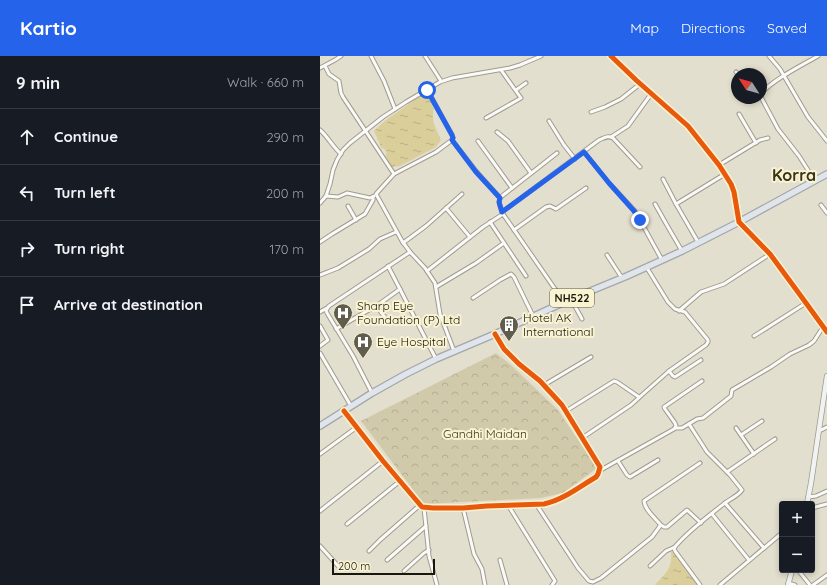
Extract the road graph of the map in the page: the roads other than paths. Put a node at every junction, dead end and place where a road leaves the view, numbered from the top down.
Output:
1 (341, 56) edge
2 (371, 56) edge
3 (425, 56) edge
4 (541, 56) edge
5 (617, 56) edge
6 (769, 56) edge
7 (818, 56) edge
8 (612, 57) edge
9 (325, 66) junction
10 (320, 68) edge
11 (502, 70) junction
12 (784, 75) junction
13 (441, 81) junction
14 (526, 83) dead end
15 (640, 84) junction
16 (767, 88) edge
17 (427, 90) junction
18 (516, 90) junction
19 (651, 94) junction
20 (765, 104) edge
21 (395, 109) junction
22 (591, 112) dead end
23 (739, 114) dead end
24 (486, 118) dead end
25 (549, 121) dead end
26 (320, 130) edge
27 (365, 131) junction
28 (497, 132) dead end
29 (611, 137) junction
30 (768, 138) dead end
31 (452, 140) junction
32 (478, 141) dead end
33 (827, 141) edge
34 (756, 143) junction
35 (584, 152) junction
36 (557, 153) dead end
37 (341, 154) junction
38 (574, 159) junction
39 (720, 165) junction
40 (640, 167) dead end
41 (531, 173) junction
42 (394, 174) junction
43 (725, 174) junction
44 (827, 174) edge
45 (663, 179) dead end
46 (816, 181) junction
47 (512, 188) junction
48 (586, 188) dead end
49 (462, 194) dead end
50 (374, 195) junction
51 (326, 196) junction
52 (500, 198) junction
53 (320, 203) edge
54 (655, 204) dead end
55 (676, 204) junction
56 (348, 206) dead end
57 (821, 206) dead end
58 (446, 208) junction
59 (503, 213) junction
60 (827, 213) edge
61 (356, 220) junction
62 (490, 222) junction
63 (739, 222) junction
64 (514, 230) junction
65 (396, 232) junction
66 (470, 237) junction
67 (320, 242) edge
68 (698, 242) junction
69 (403, 243) junction
70 (504, 243) junction
71 (682, 250) junction
72 (410, 252) junction
73 (770, 254) junction
74 (607, 255) dead end
75 (662, 260) junction
76 (388, 266) junction
77 (646, 267) junction
78 (427, 271) junction
79 (320, 275) edge
80 (526, 276) dead end
81 (622, 278) junction
82 (436, 287) junction
83 (400, 289) junction
84 (473, 298) dead end
85 (570, 299) junction
86 (564, 302) junction
87 (806, 303) junction
88 (376, 307) junction
89 (327, 308) junction
90 (680, 311) junction
91 (320, 312) edge
92 (533, 316) junction
93 (386, 319) dead end
94 (582, 319) dead end
95 (320, 326) edge
96 (823, 327) junction
97 (336, 329) junction
98 (827, 332) edge
99 (495, 334) junction
100 (754, 336) dead end
101 (320, 346) edge
102 (454, 351) junction
103 (320, 353) edge
104 (591, 357) dead end
105 (436, 359) junction
106 (701, 360) dead end
107 (669, 371) junction
108 (827, 376) edge
109 (702, 381) dead end
110 (544, 386) junction
111 (372, 393) junction
112 (639, 397) junction
113 (351, 406) junction
114 (344, 411) junction
115 (566, 411) junction
116 (762, 421) dead end
117 (689, 424) junction
118 (320, 426) edge
119 (827, 427) edge
120 (357, 428) junction
121 (675, 428) junction
122 (736, 428) dead end
123 (819, 431) junction
124 (742, 435) junction
125 (582, 438) junction
126 (775, 439) dead end
127 (320, 454) edge
128 (754, 454) junction
129 (658, 460) dead end
130 (383, 461) junction
131 (618, 461) junction
132 (700, 463) dead end
133 (599, 472) junction
134 (727, 472) junction
135 (400, 481) junction
136 (827, 491) edge
137 (808, 497) junction
138 (807, 501) edge
139 (725, 503) junction
140 (536, 504) junction
141 (827, 504) edge
142 (420, 505) junction
143 (508, 505) junction
144 (815, 507) edge
145 (424, 508) junction
146 (463, 508) junction
147 (320, 511) edge
148 (712, 514) junction
149 (701, 523) junction
150 (347, 524) dead end
151 (661, 525) junction
152 (426, 526) junction
153 (779, 536) edge
154 (320, 546) edge
155 (675, 547) junction
156 (764, 548) junction
157 (429, 550) junction
158 (369, 551) dead end
159 (387, 560) dead end
160 (500, 560) dead end
161 (749, 560) junction
162 (650, 566) dead end
163 (339, 567) dead end
164 (404, 572) dead end
165 (791, 573) edge
166 (801, 573) edge
167 (827, 575) edge
168 (725, 580) junction
169 (788, 584) edge
170 (437, 585) edge
171 (485, 585) edge
172 (508, 585) edge
173 (552, 585) edge
174 (700, 585) edge
175 (720, 585) edge
176 (729, 585) edge
177 (795, 585) edge
178 (811, 585) edge

1 - 9 street
2 - 21 street
3 - 13 street
4 - 11 street
5 - 8 street
6 - 12 street
7 - 12 street
8 - 15 street
9 - 10 street
9 - 27 street
11 - 13 street
11 - 18 street
12 - 16 street
12 - 33 street
13 - 17 street
14 - 18 street
15 - 19 street
15 - 22 street
17 - 21 street
17 - 31 street
18 - 24 street
19 - 29 street
19 - 39 street
20 - 46 street
21 - 27 street
23 - 34 street
25 - 38 street
26 - 37 street
27 - 37 street
27 - 42 street
28 - 41 street
29 - 35 street
29 - 40 street
30 - 34 street
31 - 42 street
31 - 52 street
32 - 47 street
34 - 39 street
35 - 38 street
35 - 75 street
36 - 41 street
37 - 51 street
38 - 59 street
39 - 43 street
41 - 47 street
42 - 50 street
43 - 55 street
43 - 63 street
44 - 46 highway, NH522
45 - 55 street
46 - 63 highway, NH522
47 - 52 street
48 - 64 street
49 - 58 street
50 - 51 street
50 - 61 street
50 - 65 street
51 - 53 street
52 - 59 street
54 - 71 street
55 - 68 street
56 - 61 street
57 - 60 street
58 - 66 street
58 - 69 street
59 - 62 street
59 - 64 street
61 - 67 street
62 - 66 street
62 - 70 street
63 - 68 highway, NH522
63 - 73 street
64 - 86 street
65 - 69 street
65 - 79 street
66 - 78 street
68 - 71 highway, NH522
69 - 72 street
70 - 80 street
70 - 82 street
71 - 75 highway, NH522
72 - 76 street
72 - 78 street
73 - 87 street
73 - 90 street
74 - 81 street
75 - 77 highway, NH522
76 - 83 street
76 - 89 street
77 - 81 highway, NH522
77 - 90 street
78 - 82 street
81 - 85 highway, NH522
82 - 102 street
83 - 88 street
83 - 105 street
84 - 92 street
85 - 86 highway, NH522
85 - 94 street
86 - 92 highway, NH522
87 - 96 street
87 - 100 street
88 - 93 street
88 - 97 street
89 - 91 street
89 - 97 street
90 - 107 street
92 - 99 highway, NH522
95 - 101 street
96 - 98 street
96 - 117 street
97 - 111 street
99 - 102 highway, NH522
99 - 110 street
102 - 105 highway, NH522
103 - 113 street
104 - 110 street
105 - 111 highway, NH522
106 - 107 street
107 - 112 street
108 - 123 main road
109 - 121 street
110 - 115 street
111 - 113 highway, NH522
112 - 115 street
112 - 125 street
113 - 114 highway, NH522
114 - 118 highway, NH522
114 - 120 street
115 - 125 street
116 - 124 street
117 - 121 street
117 - 134 street
119 - 123 street
120 - 127 street
120 - 130 street
121 - 131 street
122 - 124 street
123 - 137 main road
124 - 128 street
125 - 133 street
126 - 128 street
128 - 134 street
129 - 131 street
130 - 135 street
130 - 147 street
131 - 133 street
132 - 151 street
133 - 140 street
134 - 139 street
135 - 142 street
135 - 150 street
136 - 137 street
137 - 138 main road
139 - 148 street
139 - 156 street
140 - 143 street
140 - 151 street
141 - 144 street
142 - 145 street
142 - 158 street
143 - 146 street
143 - 173 street
145 - 146 street
145 - 152 street
146 - 171 street
148 - 149 street
148 - 161 street
149 - 151 street
149 - 155 street
152 - 157 street
152 - 159 street
153 - 156 street
154 - 163 street
155 - 162 street
155 - 174 street
156 - 161 street
157 - 164 street
157 - 170 street
160 - 172 street
161 - 168 street
165 - 169 main road
166 - 178 street
167 - 178 street
168 - 175 street
168 - 176 street
169 - 177 street

